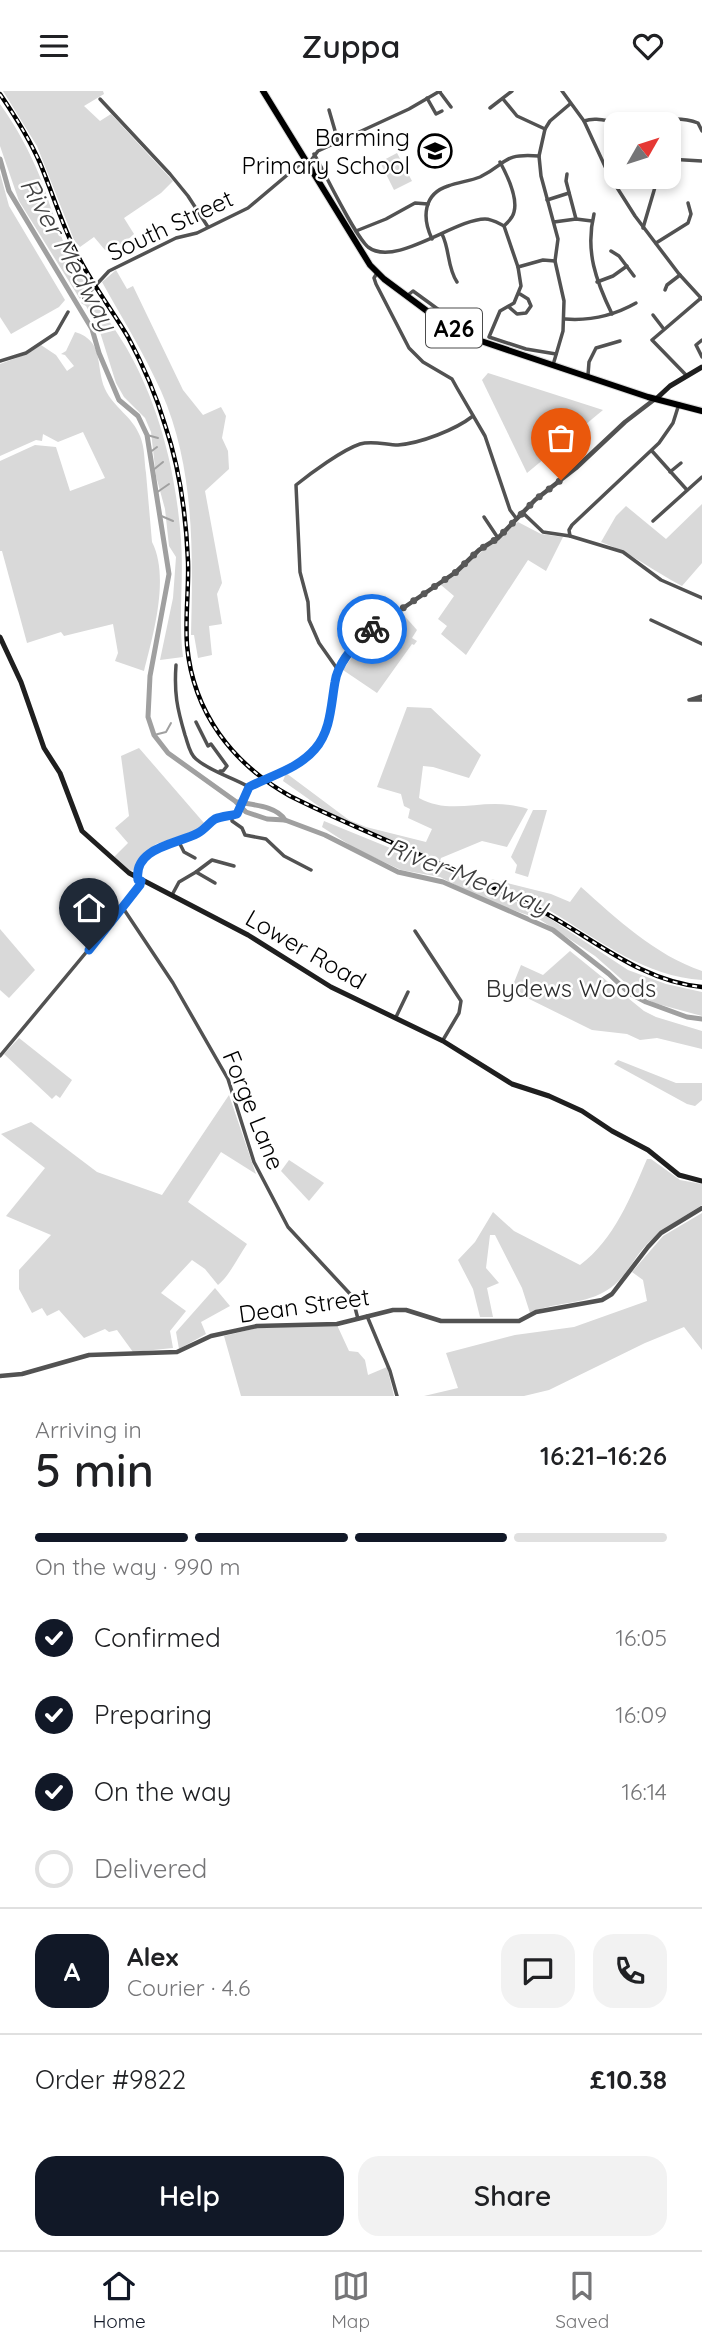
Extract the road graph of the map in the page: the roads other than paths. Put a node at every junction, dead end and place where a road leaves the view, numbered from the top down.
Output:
1 (439, 91) edge
2 (512, 91) edge
3 (562, 91) edge
4 (265, 92) edge
5 (431, 93) edge
6 (427, 98) junction
7 (100, 99) dead end
8 (503, 99) junction
9 (570, 104) junction
10 (451, 107) dead end
11 (489, 109) dead end
12 (329, 110) dead end
13 (442, 111) dead end
14 (681, 119) edge
15 (604, 120) edge
16 (584, 121) junction
17 (545, 129) junction
18 (702, 131) edge
19 (338, 141) junction
20 (314, 154) junction
21 (539, 156) junction
22 (305, 160) junction
23 (681, 160) edge
24 (702, 161) edge
25 (500, 162) junction
26 (567, 174) dead end
27 (654, 189) edge
28 (569, 193) junction
29 (547, 200) junction
30 (688, 203) dead end
31 (428, 205) junction
32 (346, 212) junction
33 (594, 213) dead end
34 (339, 217) junction
35 (576, 219) junction
36 (592, 221) junction
37 (554, 222) junction
38 (504, 226) junction
39 (208, 227) junction
40 (643, 228) junction
41 (356, 231) junction
42 (442, 234) junction
43 (432, 239) junction
44 (656, 243) junction
45 (611, 251) dead end
46 (555, 261) junction
47 (627, 266) junction
48 (518, 267) junction
49 (377, 273) junction
50 (680, 275) junction
51 (634, 276) dead end
52 (457, 282) dead end
53 (597, 282) junction
54 (665, 290) dead end
55 (520, 293) junction
56 (84, 298) dead end
57 (701, 298) edge
58 (636, 303) dead end
59 (509, 307) junction
60 (68, 312) dead end
61 (612, 314) junction
62 (653, 315) dead end
63 (565, 319) junction
64 (663, 328) junction
65 (702, 340) edge
66 (617, 343) dead end
67 (556, 354) junction
68 (702, 357) edge
69 (0, 361) edge
70 (553, 365) junction
71 (702, 367) edge
72 (687, 376) junction
73 (588, 377) junction
74 (656, 399) junction
75 (679, 404) junction
76 (702, 411) edge
77 (473, 416) junction
78 (652, 451) junction
79 (681, 463) dead end
80 (670, 472) junction
81 (702, 477) edge
82 (687, 490) junction
83 (522, 512) junction
84 (484, 517) dead end
85 (516, 518) junction
86 (653, 521) dead end
87 (570, 536) junction
88 (498, 538) junction
89 (702, 598) edge
90 (654, 623) dead end
91 (0, 639) edge
92 (702, 644) edge
93 (176, 665) dead end
94 (338, 670) junction
95 (196, 722) dead end
96 (211, 769) junction
97 (249, 787) junction
98 (233, 815) junction
99 (178, 840) junction
100 (192, 858) dead end
101 (234, 866) dead end
102 (138, 869) junction
103 (312, 870) dead end
104 (196, 872) junction
105 (129, 873) junction
106 (139, 881) junction
107 (215, 883) dead end
108 (172, 895) junction
109 (123, 908) junction
110 (415, 931) dead end
111 (408, 992) dead end
112 (396, 1017) junction
113 (443, 1041) junction
114 (0, 1056) edge
115 (702, 1181) edge
116 (702, 1208) edge
117 (367, 1316) junction
118 (358, 1319) junction
119 (0, 1376) edge
120 (397, 1396) edge

1 - 5 street
1 - 10 street
2 - 8 street
3 - 9 street
4 - 22 main road, A26
5 - 6 street
6 - 13 street
6 - 19 street
7 - 39 street
8 - 11 street
8 - 17 street
9 - 16 street
9 - 17 street
12 - 19 street
14 - 18 street
15 - 16 street
16 - 40 street
17 - 21 street
19 - 20 street
20 - 22 street
20 - 22 street
20 - 32 street
21 - 25 street
21 - 29 street
22 - 34 main road, A26
22 - 39 street, South Street
23 - 24 street
25 - 31 street
25 - 38 street
26 - 28 street
27 - 40 street
28 - 29 street
28 - 35 street
29 - 37 street
30 - 44 street
31 - 41 street
31 - 43 street
32 - 34 street
32 - 41 street
33 - 36 street
34 - 49 main road, A26
35 - 36 street
35 - 37 street
36 - 53 street
37 - 46 street
38 - 42 street
38 - 48 street
39 - 56 street, South Street
40 - 44 street
41 - 43 street
42 - 43 street
42 - 52 street
44 - 50 street
45 - 47 street
46 - 48 street
46 - 63 street
47 - 51 street
47 - 53 street
48 - 55 street
49 - 70 main road, A26
49 - 77 street
50 - 54 street
50 - 57 street
53 - 61 street
55 - 59 street
55 - 59 street
57 - 64 street
58 - 61 street
59 - 67 street
60 - 69 street
61 - 63 street
62 - 64 street
63 - 67 street
64 - 72 street
65 - 68 street
66 - 73 street
67 - 70 street
70 - 73 main road, A26
71 - 72 main road
72 - 74 main road
73 - 74 main road, A26
74 - 75 main road, A26
74 - 83 street
75 - 76 main road, A26
75 - 78 street
77 - 85 street
77 - 94 street
78 - 80 street
78 - 87 street
79 - 80 street
80 - 82 street
81 - 82 street
82 - 86 street
83 - 85 street
83 - 87 street
84 - 88 street
85 - 88 street
87 - 89 street
88 - 94 street
90 - 92 street
91 - 105 main road, Lower Road
93 - 96 street
94 - 97 street
95 - 96 street
96 - 97 street
97 - 98 street
98 - 99 street
98 - 103 street
99 - 100 street
99 - 102 street
101 - 104 street
102 - 105 street
102 - 106 street
104 - 107 street
104 - 108 street
105 - 106 main road, Lower Road
106 - 108 main road, Lower Road
106 - 109 street
108 - 112 main road, Lower Road
109 - 114 street
109 - 118 street, Forge Lane
110 - 113 street
111 - 112 street
112 - 113 main road, Lower Road
113 - 115 main road, Lower Road
116 - 117 street, Dean Street
117 - 118 street, Dean Street
117 - 120 street
118 - 119 street, Dean Street

